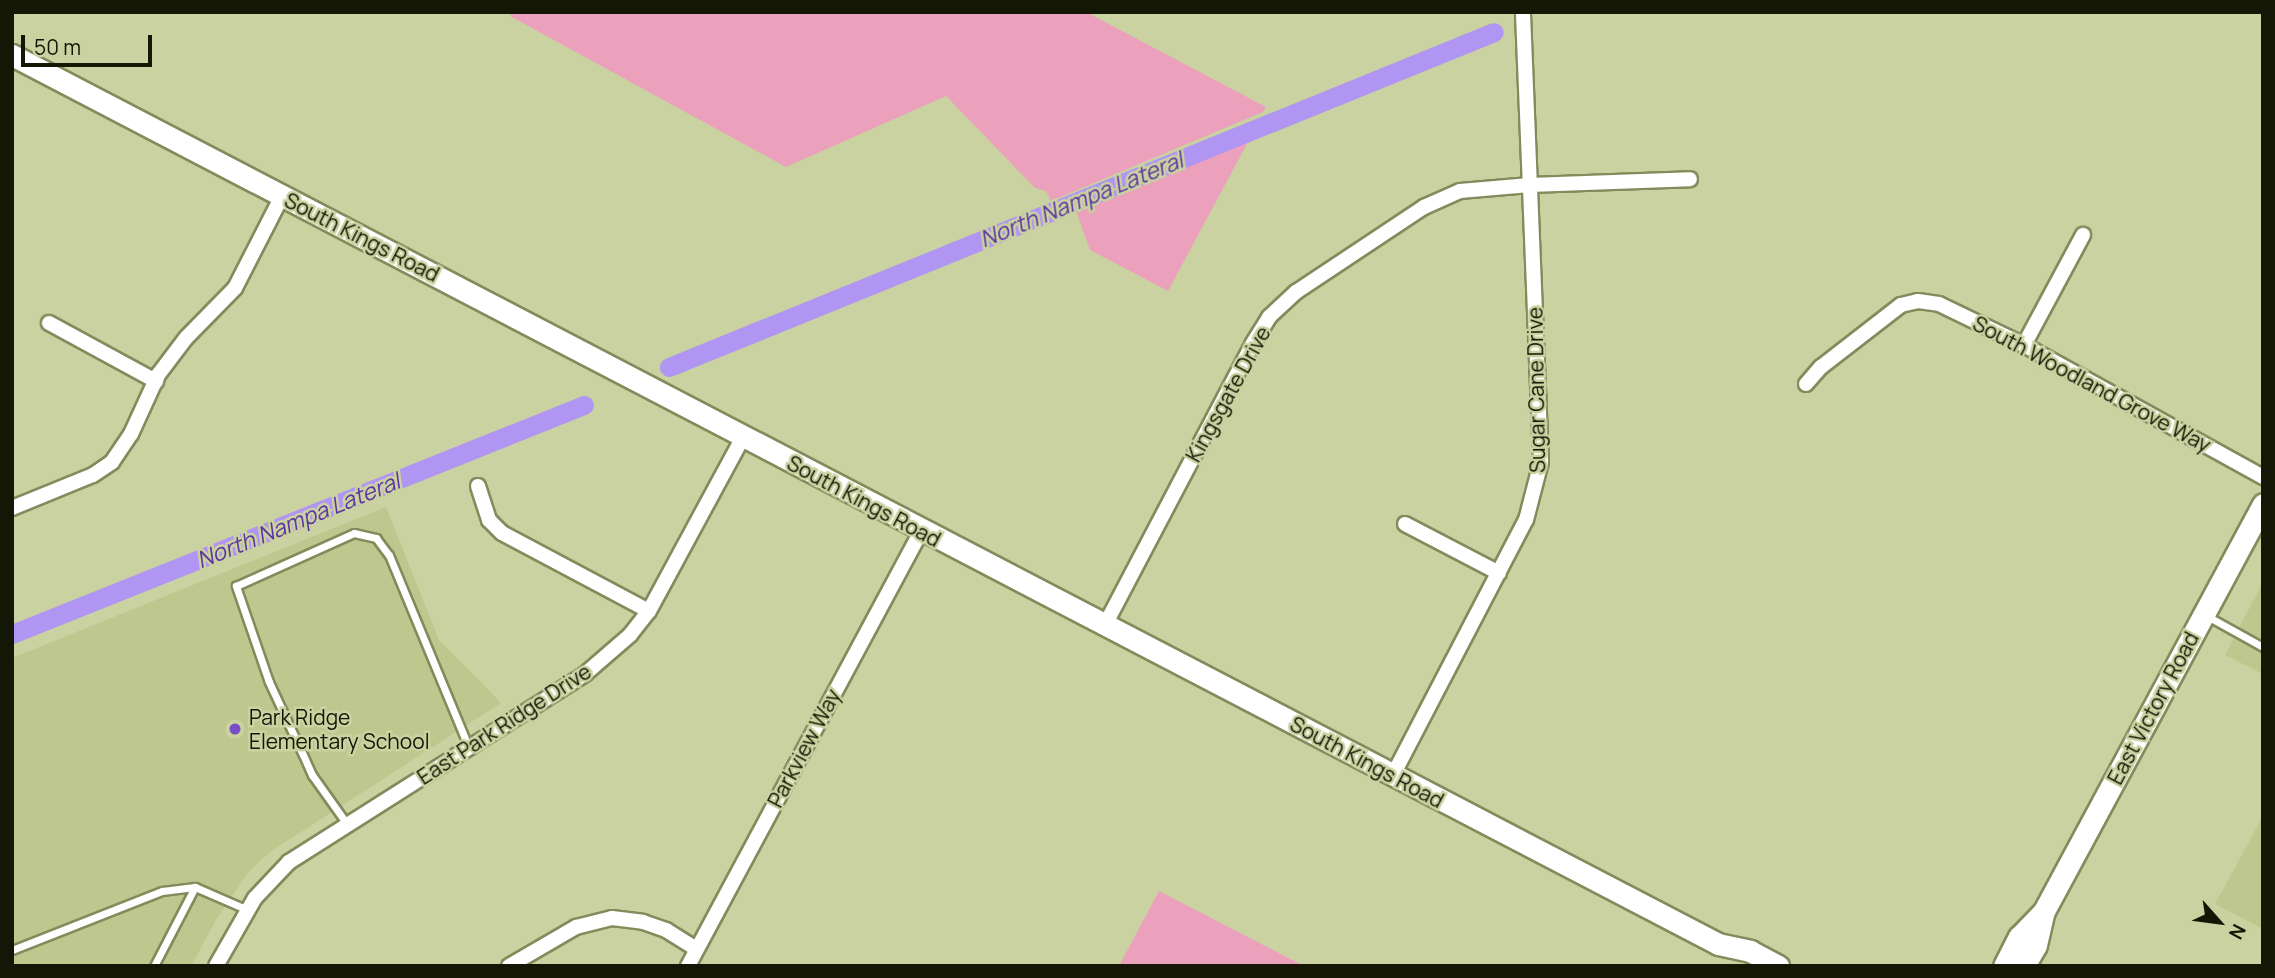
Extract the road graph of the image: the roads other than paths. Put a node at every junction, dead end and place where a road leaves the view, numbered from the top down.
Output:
1 (1523, 12) edge
2 (12, 55) edge
3 (1690, 179) dead end
4 (1530, 185) junction
5 (282, 196) junction
6 (2083, 235) dead end
7 (49, 323) dead end
8 (2024, 345) junction
9 (156, 381) junction
10 (1807, 384) dead end
11 (743, 437) junction
12 (2263, 477) edge
13 (478, 486) dead end
14 (2263, 504) edge
15 (12, 508) edge
16 (1405, 524) dead end
17 (921, 531) junction
18 (1499, 573) junction
19 (649, 611) junction
20 (2203, 614) junction
21 (1105, 625) junction
22 (2263, 647) edge
23 (469, 748) junction
24 (1394, 775) junction
25 (347, 824) junction
26 (195, 887) junction
27 (248, 910) junction
28 (2044, 911) junction
29 (1718, 944) junction
30 (696, 949) junction
31 (12, 950) edge
32 (154, 966) edge
33 (216, 966) edge
34 (509, 966) edge
35 (688, 966) edge
36 (1740, 966) edge
37 (1778, 966) edge
38 (2004, 966) edge
39 (2024, 966) edge

1 - 4 street, Sugar Cane Drive
2 - 5 main road, South Kings Road
3 - 4 street, Kingsgate Drive
4 - 18 street, Sugar Cane Drive
4 - 21 street, Kingsgate Drive
5 - 9 street
5 - 11 main road, South Kings Road
6 - 8 street
7 - 9 street
8 - 10 street, South Woodland Grove Way
8 - 12 street, South Woodland Grove Way
9 - 15 street
11 - 17 main road, South Kings Road
11 - 19 street, East Park Ridge Drive
13 - 19 street
14 - 20 main road, East Victory Road
16 - 18 street
17 - 21 main road, South Kings Road
17 - 30 street, Parkview Way
18 - 24 street, Sugar Cane Drive
19 - 23 street, East Park Ridge Drive
20 - 22 lane
20 - 28 main road, East Victory Road
21 - 24 main road, South Kings Road
23 - 25 street, East Park Ridge Drive
23 - 25 lane
24 - 29 main road, South Kings Road
25 - 27 street, East Park Ridge Drive
26 - 27 lane
26 - 31 lane
26 - 32 lane
27 - 33 street, East Park Ridge Drive
28 - 38 main road, East Victory Road
28 - 39 main road, East Victory Road
29 - 36 main road, South Kings Road
29 - 37 main road, South Kings Road
30 - 34 street
30 - 35 street, Parkview Way

